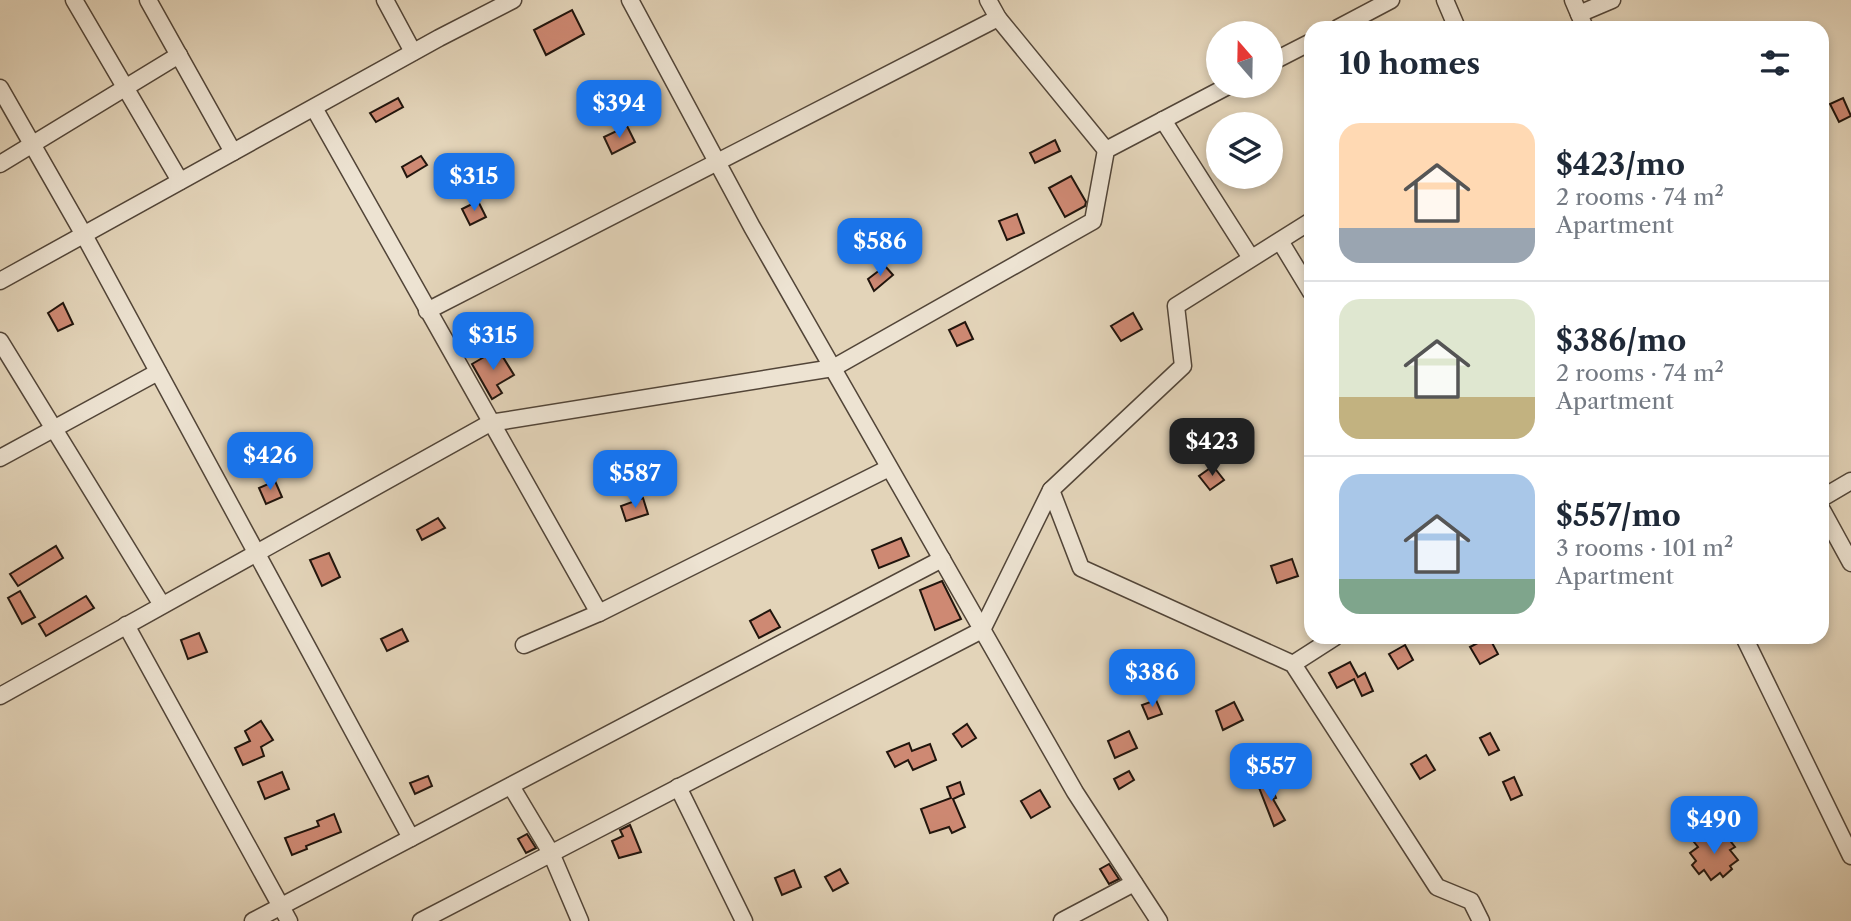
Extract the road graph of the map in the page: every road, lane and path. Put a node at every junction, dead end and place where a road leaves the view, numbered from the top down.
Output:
1 (74, 0) edge
2 (148, 0) edge
3 (385, 0) edge
4 (513, 0) edge
5 (630, 0) edge
6 (988, 0) edge
7 (1391, 0) edge
8 (1445, 0) edge
9 (1612, 0) edge
10 (1579, 14) edge
11 (998, 18) junction
12 (1351, 21) edge
13 (1454, 21) edge
14 (1304, 46) edge
15 (414, 52) junction
16 (178, 55) junction
17 (1283, 56) edge
18 (0, 88) edge
19 (125, 88) junction
20 (1206, 98) edge
21 (314, 108) junction
22 (1163, 120) junction
23 (32, 144) junction
24 (1106, 150) junction
25 (233, 152) junction
26 (717, 162) junction
27 (0, 164) edge
28 (180, 181) junction
29 (1304, 226) edge
30 (84, 235) junction
31 (1280, 241) junction
32 (1251, 258) junction
33 (1304, 280) edge
34 (0, 282) edge
35 (427, 311) junction
36 (0, 341) edge
37 (832, 368) junction
38 (158, 372) junction
39 (490, 423) junction
40 (54, 429) junction
41 (0, 458) edge
42 (890, 468) junction
43 (1851, 481) edge
44 (1051, 490) junction
45 (1829, 494) edge
46 (1829, 523) edge
47 (256, 553) junction
48 (942, 559) junction
49 (1851, 563) edge
50 (162, 605) junction
51 (599, 613) junction
52 (126, 625) junction
53 (982, 630) junction
54 (1324, 644) edge
55 (1748, 644) edge
56 (524, 645) dead end
57 (1293, 664) junction
58 (0, 696) edge
59 (511, 786) junction
60 (678, 787) junction
61 (1844, 825) edge
62 (411, 838) junction
63 (551, 853) junction
64 (1851, 856) edge
65 (1134, 883) junction
66 (285, 914) edge
67 (253, 921) edge
68 (421, 921) edge
69 (580, 921) edge
70 (744, 921) edge
71 (1062, 921) edge
72 (1159, 921) edge
73 (1481, 921) edge

1 - 19 street
2 - 16 street
3 - 15 street
4 - 15 street
5 - 26 street
6 - 11 street
7 - 12 street
8 - 13 street
9 - 10 street
11 - 24 street
11 - 26 street
14 - 17 street
15 - 21 street
16 - 19 street
16 - 25 street
18 - 23 street
19 - 23 street
19 - 28 street
20 - 22 street
21 - 25 street
21 - 35 street
22 - 24 street
22 - 32 street
23 - 27 street
23 - 30 street
24 - 37 street
25 - 28 street
26 - 35 street
26 - 37 street
28 - 30 street
29 - 31 street
30 - 34 street
30 - 38 street
31 - 32 street
31 - 33 street
32 - 44 street
35 - 39 street
36 - 40 street
37 - 39 street
37 - 42 street
38 - 40 street
38 - 47 street
39 - 47 street
39 - 51 street
40 - 41 street
40 - 50 street
42 - 48 street
42 - 51 street
43 - 45 street
44 - 53 street
44 - 57 street
46 - 49 street
47 - 50 street
47 - 62 street
48 - 53 street
48 - 59 street
50 - 52 street
51 - 56 street
52 - 58 street
52 - 66 street
53 - 60 street
53 - 65 street
54 - 57 street
55 - 61 street
57 - 73 street
59 - 62 street
59 - 63 street
60 - 63 street
60 - 70 street
61 - 64 street
62 - 66 street
63 - 68 street
63 - 69 street
65 - 71 street
65 - 72 street
66 - 67 street

